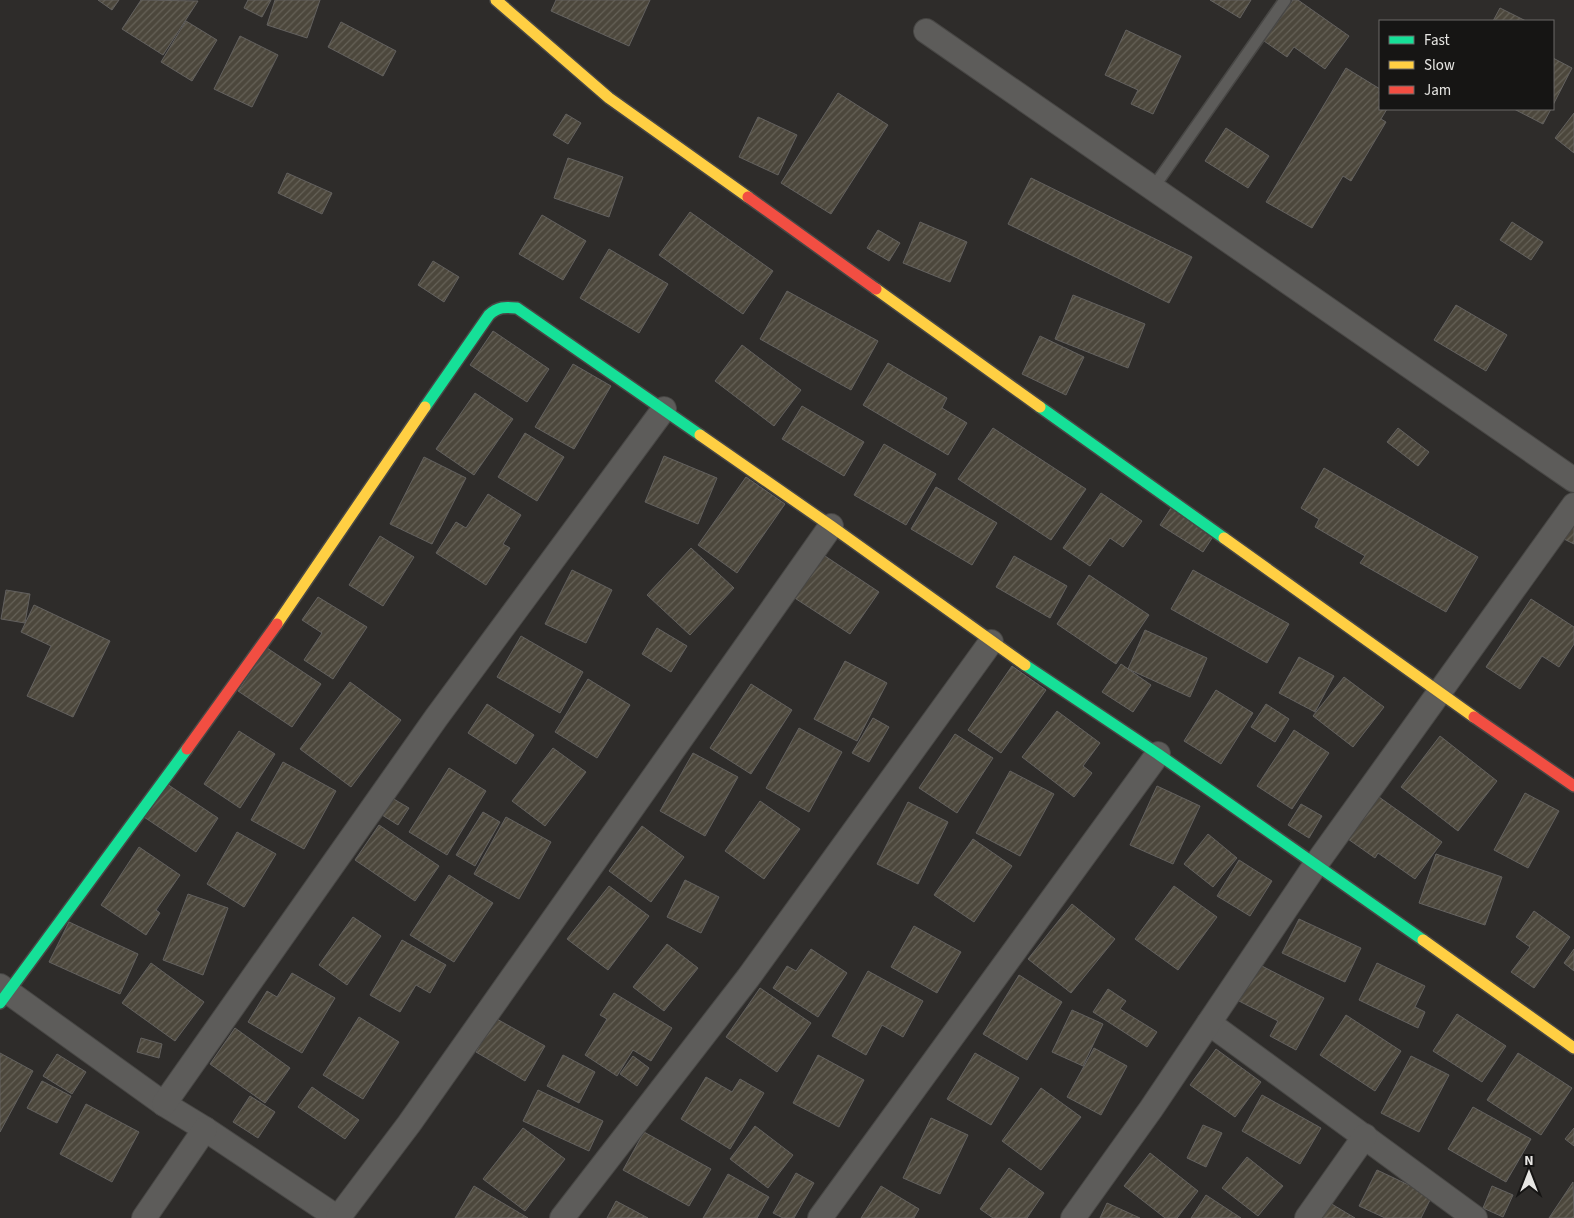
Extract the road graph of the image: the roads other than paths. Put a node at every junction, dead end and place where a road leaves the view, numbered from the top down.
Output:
1 (496, 0) edge
2 (1285, 0) edge
3 (926, 31) dead end
4 (1153, 188) junction
5 (664, 409) junction
6 (1574, 480) edge
7 (1574, 504) edge
8 (832, 526) junction
9 (991, 642) junction
10 (1440, 693) junction
11 (1158, 754) junction
12 (1574, 786) edge
13 (1316, 864) junction
14 (3, 993) edge
15 (1209, 1023) junction
16 (1574, 1048) edge
17 (164, 1104) junction
18 (205, 1129) junction
19 (1365, 1136) junction
20 (144, 1218) edge
21 (338, 1218) edge
22 (562, 1218) edge
23 (820, 1218) edge
24 (1073, 1218) edge
25 (1307, 1218) edge
26 (1475, 1218) edge

1 - 10 street
2 - 4 lane
3 - 4 street
4 - 6 street
5 - 8 street
5 - 14 street
5 - 17 street
7 - 10 street
8 - 9 street
8 - 21 street
9 - 11 street
9 - 22 street
10 - 12 street
10 - 13 street
11 - 13 street
11 - 23 street
13 - 15 street
13 - 16 street
14 - 17 street
15 - 19 street
15 - 24 street
17 - 18 street
18 - 20 street
18 - 21 street
19 - 25 street
19 - 26 street

